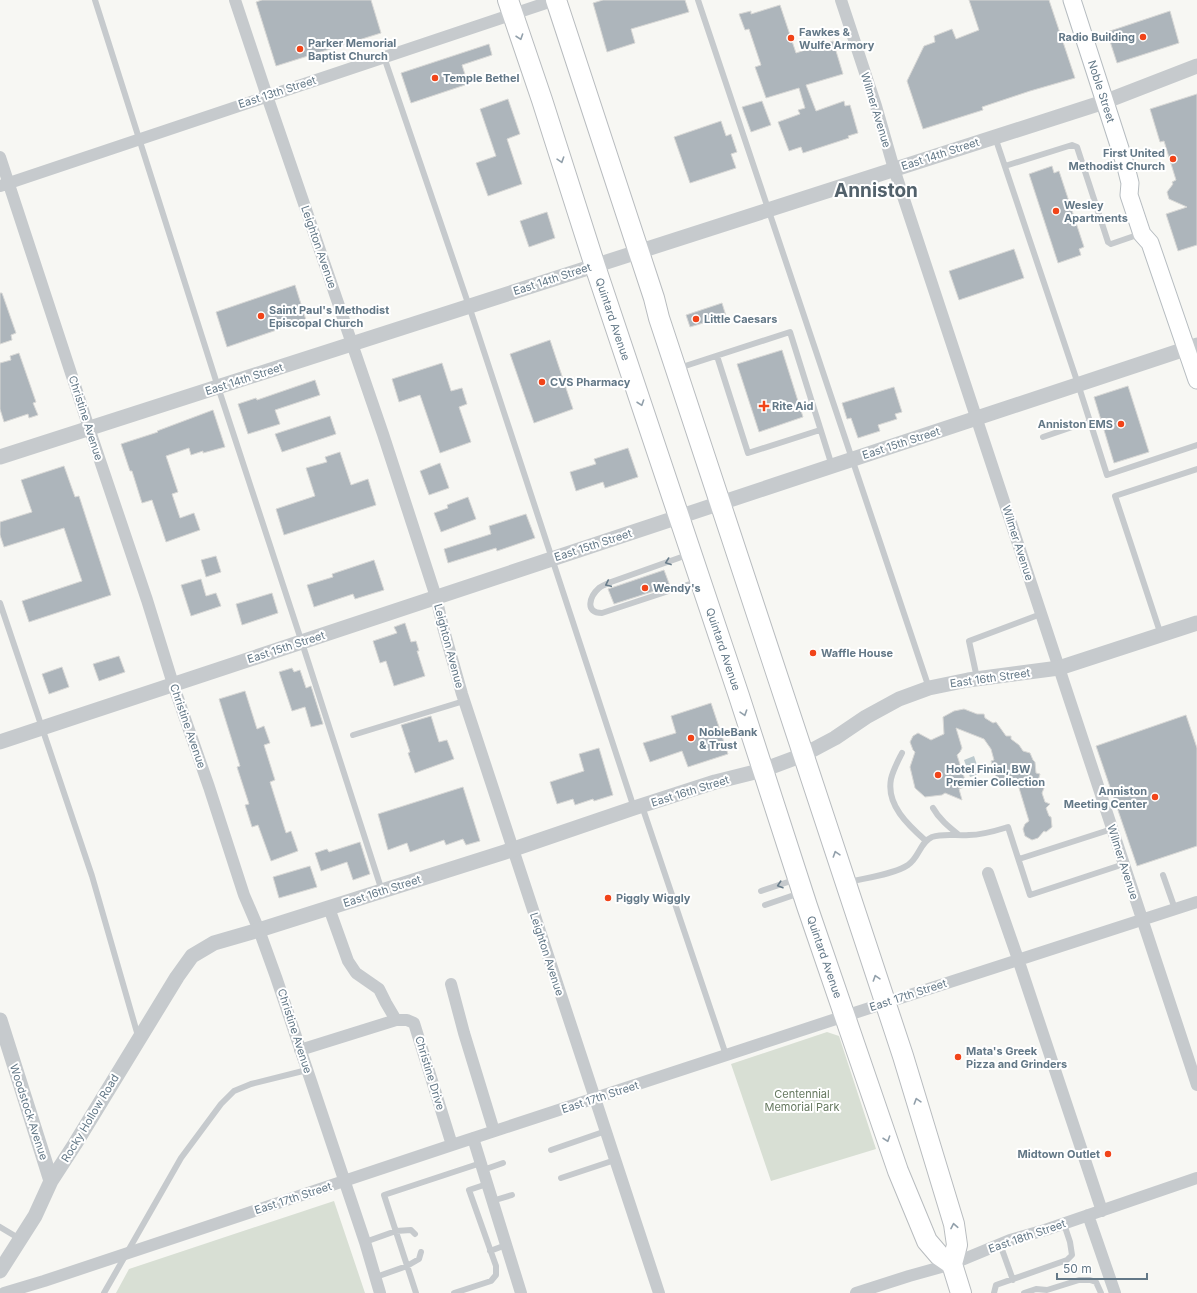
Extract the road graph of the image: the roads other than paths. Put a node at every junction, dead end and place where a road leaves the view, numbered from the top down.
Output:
1 (95, 0) edge
2 (235, 0) edge
3 (555, 0) edge
4 (698, 0) edge
5 (841, 0) edge
6 (1072, 0) edge
7 (510, 7) edge
8 (384, 57) junction
9 (1197, 66) edge
10 (267, 96) junction
11 (1104, 102) junction
12 (995, 137) junction
13 (140, 139) junction
14 (0, 157) edge
15 (1004, 166) junction
16 (894, 170) junction
17 (4, 184) edge
18 (767, 210) junction
19 (1146, 238) junction
20 (638, 252) junction
21 (594, 266) junction
22 (469, 306) junction
23 (352, 344) junction
24 (1192, 347) edge
25 (717, 356) junction
26 (676, 369) junction
27 (1197, 380) edge
28 (1078, 384) junction
29 (218, 387) junction
30 (977, 418) junction
31 (1090, 421) junction
32 (89, 428) junction
33 (820, 430) junction
34 (1043, 437) dead end
35 (1197, 445) edge
36 (0, 457) edge
37 (853, 459) junction
38 (832, 466) junction
39 (1197, 469) edge
40 (721, 503) junction
41 (679, 517) junction
42 (691, 554) junction
43 (553, 558) junction
44 (700, 580) junction
45 (436, 597) junction
46 (0, 603) edge
47 (1041, 614) junction
48 (1197, 623) edge
49 (1161, 635) junction
50 (302, 642) junction
51 (1059, 668) junction
52 (977, 679) junction
53 (173, 684) junction
54 (929, 688) junction
55 (464, 701) junction
56 (41, 728) junction
57 (353, 735) dead end
58 (0, 742) edge
59 (902, 753) dead end
60 (803, 755) junction
61 (763, 770) junction
62 (638, 807) junction
63 (933, 808) dead end
64 (1112, 829) junction
65 (959, 835) junction
66 (926, 841) junction
67 (512, 850) junction
68 (1019, 859) junction
69 (1124, 864) junction
70 (988, 873) dead end
71 (1163, 875) dead end
72 (845, 883) junction
73 (800, 886) junction
74 (382, 891) junction
75 (761, 891) dead end
76 (1197, 902) edge
77 (765, 905) dead end
78 (329, 908) junction
79 (1175, 910) junction
80 (1143, 920) junction
81 (259, 930) junction
82 (1018, 959) junction
83 (184, 967) joint
84 (451, 984) dead end
85 (885, 1003) junction
86 (845, 1016) junction
87 (0, 1020) edge
88 (396, 1020) junction
89 (139, 1039) junction
90 (300, 1050) junction
91 (726, 1055) junction
92 (307, 1070) junction
93 (1197, 1085) edge
94 (595, 1098) junction
95 (494, 1131) junction
96 (606, 1131) junction
97 (473, 1138) junction
98 (452, 1145) junction
99 (551, 1150) dead end
100 (615, 1160) junction
101 (503, 1163) dead end
102 (482, 1166) junction
103 (561, 1178) dead end
104 (1197, 1178) edge
105 (51, 1181) junction
106 (344, 1181) junction
107 (487, 1184) junction
108 (512, 1195) dead end
109 (492, 1201) junction
110 (1102, 1211) junction
111 (1088, 1215) junction
112 (1064, 1224) junction
113 (0, 1227) edge
114 (396, 1231) junction
115 (415, 1234) dead end
116 (20, 1239) junction
117 (365, 1242) junction
118 (1000, 1244) junction
119 (506, 1246) junction
120 (490, 1251) junction
121 (421, 1252) dead end
122 (126, 1254) junction
123 (952, 1264) junction
124 (407, 1266) junction
125 (0, 1271) edge
126 (376, 1277) junction
127 (1013, 1280) junction
128 (959, 1292) edge
129 (4, 1293) edge
130 (104, 1293) edge
131 (380, 1293) edge
132 (416, 1293) edge
133 (454, 1293) edge
134 (521, 1293) edge
135 (659, 1293) edge
136 (859, 1293) edge
137 (994, 1293) edge
138 (1024, 1293) edge
139 (1101, 1293) edge
140 (1115, 1293) edge

1 - 13 lane
2 - 10 street, Leighton Avenue
3 - 7 street, East 13th Street
3 - 20 highway
4 - 18 lane
5 - 16 street, Wilmer Avenue
6 - 11 main road, Noble Street
7 - 8 street, East 13th Street
7 -> 21 highway, Quintard Avenue
8 - 10 street, East 13th Street
8 - 22 lane
9 - 11 street, East 14th Street
10 - 13 street, East 13th Street
10 - 23 street, Leighton Avenue
11 - 12 street, East 14th Street
11 - 19 main road, Noble Street
12 - 15 lane
12 - 16 street, East 14th Street
13 - 17 street, East 13th Street
13 - 29 lane
14 - 17 street, Christine Avenue
15 - 19 lane
15 - 28 lane
16 - 18 street, East 14th Street
16 - 30 street, Wilmer Avenue
17 - 32 street, Christine Avenue
18 - 20 street, East 14th Street
18 - 37 lane
19 - 24 main road, Noble Street
20 - 21 street, East 14th Street
20 - 26 highway
21 - 22 street, East 14th Street
21 -> 41 highway, Quintard Avenue
22 - 23 street, East 14th Street
22 - 43 lane
23 - 29 street, East 14th Street
23 - 45 street, Leighton Avenue
24 - 27 main road, Noble Street
24 - 28 street, East 15th Street
25 - 26 lane
25 - 33 lane
25 - 33 lane
26 - 40 highway
28 - 30 street, East 15th Street
28 - 31 lane
29 - 32 street, East 14th Street
29 - 50 lane
30 - 37 street, East 15th Street
30 - 47 street, Wilmer Avenue
31 - 34 lane
31 - 35 lane
32 - 36 street, East 14th Street
32 - 53 street, Christine Avenue
33 - 38 lane
37 - 38 street, East 15th Street
37 - 54 lane
38 - 40 street, East 15th Street
39 - 49 lane
40 - 41 street, East 15th Street
40 - 60 highway
41 - 42 highway, Quintard Avenue
41 - 43 street, East 15th Street
42 - 44 highway, Quintard Avenue
42 -> 44 lane
43 - 45 street, East 15th Street
43 - 62 lane
44 -> 61 highway, Quintard Avenue
45 - 50 street, East 15th Street
45 - 55 street, Leighton Avenue
46 - 56 lane
47 - 51 street, Wilmer Avenue
47 - 52 lane
48 - 49 street, East 16th Street
49 - 51 street, East 16th Street
50 - 53 street, East 15th Street
50 - 74 lane
51 - 52 street, East 16th Street
51 - 64 street, Wilmer Avenue
52 - 54 street, East 16th Street
53 - 56 street, East 15th Street
53 - 81 street, Christine Avenue
54 - 60 street, East 16th Street
55 - 57 lane
55 - 67 street, Leighton Avenue
56 - 58 street, East 15th Street
56 - 89 lane
59 - 66 lane
60 - 61 street, East 16th Street
72 -> 60 highway
61 - 62 street, East 16th Street
61 - 73 highway, Quintard Avenue
62 - 67 street, East 16th Street
62 - 91 lane
63 - 65 lane
64 - 68 lane
64 - 69 street, Wilmer Avenue
65 - 66 lane
65 - 68 lane
66 - 72 lane
67 - 74 street, East 16th Street
67 - 94 street, Leighton Avenue
68 - 69 lane
69 - 80 street, Wilmer Avenue
70 - 82 street
71 - 79 lane
85 -> 72 highway
73 -> 75 lane
73 - 77 lane
73 - 86 highway, Quintard Avenue
74 - 78 street, East 16th Street
76 - 79 street, East 17th Street
78 - 81 street, East 16th Street
78 - 88 street
79 - 80 street, East 17th Street
80 - 82 street, East 17th Street
80 - 93 street, Wilmer Avenue
81 - 83 street, East 16th Street
81 - 90 street, Christine Avenue
82 - 85 street, East 17th Street
82 - 110 street
83 - 89 street, Rocky Hollow Road
84 - 95 street
85 - 86 street, East 17th Street
123 -> 85 highway
86 - 91 street, East 17th Street
86 -> 123 highway, Quintard Avenue
87 - 105 street, Woodstock Avenue
88 - 90 street
88 - 98 street, Christine Drive
89 - 105 street, Rocky Hollow Road
90 - 92 street, Christine Avenue
91 - 94 street, East 17th Street
92 - 106 street, Christine Avenue
92 - 122 lane
94 - 95 street, East 17th Street
94 - 96 street, Leighton Avenue
95 - 97 street, East 17th Street
96 - 99 lane
96 - 100 street, Leighton Avenue
97 - 98 street, East 17th Street
97 - 102 street
98 - 106 street, East 17th Street
100 - 103 lane
100 - 135 street, Leighton Avenue
101 - 102 lane
102 - 107 street
102 - 114 lane
104 - 110 street, East 18th Street
105 - 116 street, Rocky Hollow Road
106 - 117 street, Christine Avenue
106 - 122 street, East 17th Street
107 - 109 street
107 - 120 lane
108 - 109 lane
109 - 119 street
110 - 111 street, East 18th Street
111 - 112 street, East 18th Street
111 - 140 street
112 - 118 street, East 18th Street
112 - 127 lane
113 - 116 lane
114 - 115 lane
114 - 117 lane
114 - 124 lane
116 - 125 street, Rocky Hollow Road
117 - 126 street, Christine Avenue
118 - 123 street, East 18th Street
118 - 127 lane
119 - 120 lane
119 - 134 street
120 - 133 lane
121 - 124 lane
122 - 129 street, East 17th Street
122 - 130 lane
123 - 128 highway
123 - 136 street, East 18th Street
124 - 126 lane
124 - 132 lane
126 - 131 street, Christine Avenue
127 - 137 lane
138 - 139 lane

